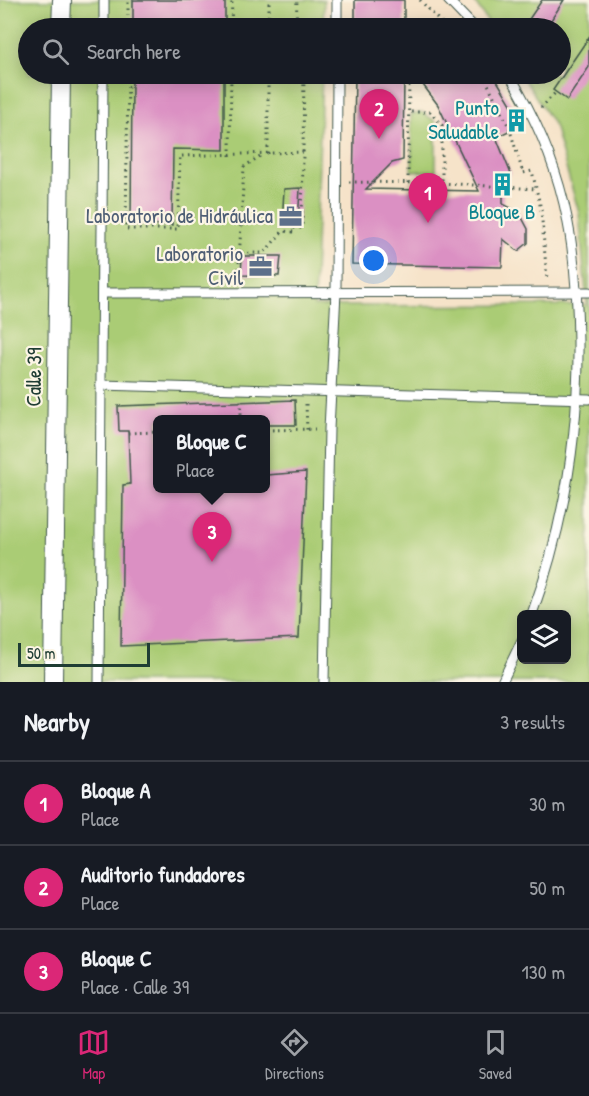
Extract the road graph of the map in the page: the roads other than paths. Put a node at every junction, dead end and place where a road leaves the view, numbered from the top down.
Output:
1 (62, 0) edge
2 (104, 0) edge
3 (338, 0) edge
4 (448, 0) edge
5 (61, 18) edge
6 (104, 18) edge
7 (337, 18) edge
8 (465, 18) edge
9 (61, 84) edge
10 (104, 84) edge
11 (337, 84) edge
12 (515, 84) edge
13 (336, 292) junction
14 (578, 292) junction
15 (589, 292) edge
16 (102, 293) junction
17 (101, 386) junction
18 (330, 392) junction
19 (584, 399) edge
20 (533, 610) edge
21 (517, 650) edge
22 (53, 682) edge
23 (99, 682) edge
24 (324, 682) edge
25 (502, 682) edge

1 - 5 street
2 - 6 lane
3 - 7 lane
4 - 8 lane
9 - 22 street, Calle 39
10 - 16 lane
11 - 13 lane
12 - 14 lane
13 - 14 lane
13 - 16 lane
13 - 18 lane
14 - 15 lane
14 - 19 lane
16 - 17 lane
17 - 18 lane
17 - 23 lane
18 - 19 lane
18 - 24 lane
19 - 20 lane
21 - 25 lane

